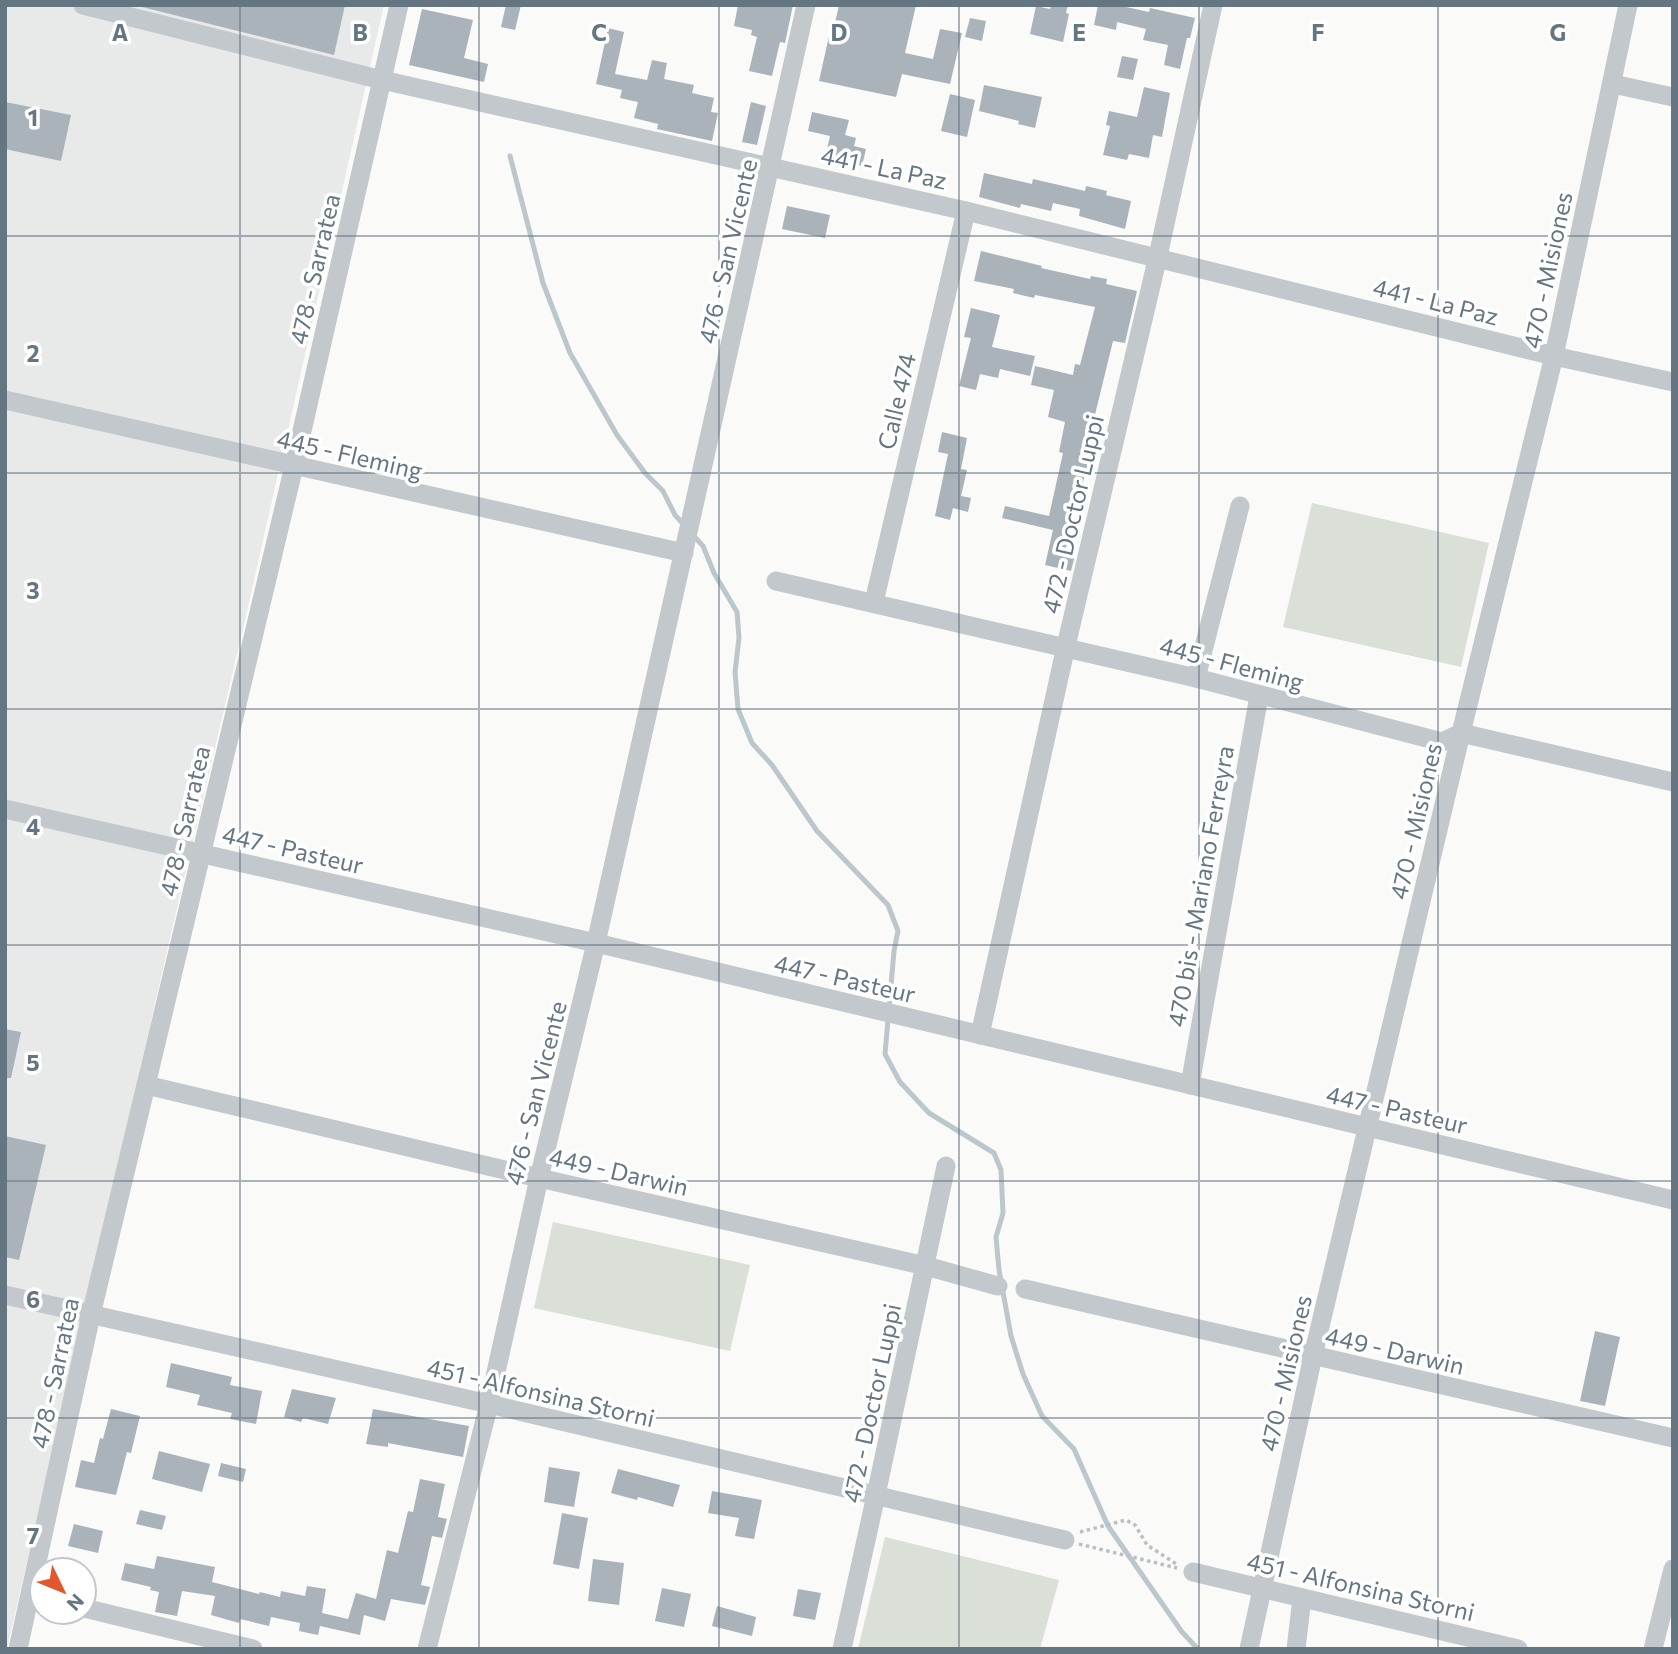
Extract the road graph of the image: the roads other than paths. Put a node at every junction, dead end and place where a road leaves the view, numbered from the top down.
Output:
1 (83, 5) edge
2 (399, 5) edge
3 (806, 5) edge
4 (1628, 5) edge
5 (1209, 6) edge
6 (382, 80) junction
7 (1613, 84) junction
8 (1673, 97) edge
9 (771, 168) junction
10 (966, 211) junction
11 (1158, 256) junction
12 (1554, 356) junction
13 (1673, 382) edge
14 (5, 400) edge
15 (294, 466) junction
16 (1240, 506) dead end
17 (685, 550) junction
18 (776, 581) dead end
19 (874, 602) junction
20 (1066, 646) junction
21 (1196, 678) junction
22 (1259, 695) junction
23 (1461, 733) junction
24 (1673, 782) edge
25 (5, 809) edge
26 (201, 853) junction
27 (596, 943) junction
28 (981, 1035) junction
29 (146, 1084) junction
30 (1190, 1085) junction
31 (1368, 1128) junction
32 (946, 1166) dead end
33 (539, 1178) junction
34 (1673, 1200) edge
35 (926, 1266) junction
36 (998, 1286) dead end
37 (1025, 1289) dead end
38 (5, 1295) edge
39 (91, 1315) junction
40 (1313, 1356) junction
41 (489, 1404) junction
42 (1673, 1438) edge
43 (876, 1495) junction
44 (1065, 1540) road end
45 (44, 1556) edge
46 (1673, 1569) edge
47 (1193, 1572) road end
48 (1263, 1588) junction
49 (1303, 1598) junction
50 (98, 1611) edge
51 (28, 1620) edge
52 (18, 1649) edge
53 (253, 1649) edge
54 (427, 1649) edge
55 (842, 1649) edge
56 (1249, 1649) edge
57 (1296, 1649) edge
58 (1518, 1649) edge
59 (1653, 1649) edge

1 - 6 street, 441 - La Paz
2 - 6 street, 478 - Sarratea
3 - 9 street, 476 - San Vicente
4 - 7 street, 470 - Misiones
5 - 11 street, 472 - Doctor Luppi
6 - 9 street, 441 - La Paz
6 - 15 street, 478 - Sarratea
7 - 8 street
7 - 12 street, 470 - Misiones
9 - 10 street, 441 - La Paz
9 - 17 street, 476 - San Vicente
10 - 11 street, 441 - La Paz
10 - 19 street, Calle 474
11 - 12 street, 441 - La Paz
11 - 20 street, 472 - Doctor Luppi
12 - 13 street, 441 - La Paz
12 - 23 street, 470 - Misiones
14 - 15 street, 445 - Fleming
15 - 17 street, 445 - Fleming
15 - 26 street, 478 - Sarratea
16 - 21 street
17 - 27 street, 476 - San Vicente
18 - 19 street, 445 - Fleming
19 - 20 street, 445 - Fleming
20 - 21 street, 445 - Fleming
20 - 28 street, 472 - Doctor Luppi
21 - 22 street, 445 - Fleming
22 - 23 street, 445 - Fleming
22 - 30 street, 470 bis - Mariano Ferreyra
23 - 24 street, 445 - Fleming
23 - 31 street, 470 - Misiones
25 - 26 street, 447 - Pasteur
26 - 27 street, 447 - Pasteur
26 - 29 street, 478 - Sarratea
27 - 28 street, 447 - Pasteur
27 - 33 street, 476 - San Vicente
28 - 30 street, 447 - Pasteur
29 - 33 street, 449 - Darwin
29 - 39 street, 478 - Sarratea
30 - 31 street, 447 - Pasteur
31 - 34 street, 447 - Pasteur
31 - 40 street, 470 - Misiones
32 - 35 street, 472 - Doctor Luppi
33 - 35 street, 449 - Darwin
33 - 41 street, 476 - San Vicente
35 - 36 street, 449 - Darwin
35 - 43 street, 472 - Doctor Luppi
37 - 40 street, 449 - Darwin
38 - 39 street, 451 - Alfonsina Storni
39 - 41 street, 451 - Alfonsina Storni
39 - 45 street, 478 - Sarratea
40 - 42 street, 449 - Darwin
40 - 48 street, 470 - Misiones
41 - 43 street, 451 - Alfonsina Storni
41 - 54 street, 476 - San Vicente
43 - 44 street, 451 - Alfonsina Storni
43 - 55 street, 472 - Doctor Luppi
46 - 59 street
47 - 48 street, 451 - Alfonsina Storni
48 - 49 street, 451 - Alfonsina Storni
48 - 56 street, 470 - Misiones
49 - 57 street
49 - 58 street, 451 - Alfonsina Storni
50 - 53 street
51 - 52 street, 478 - Sarratea

